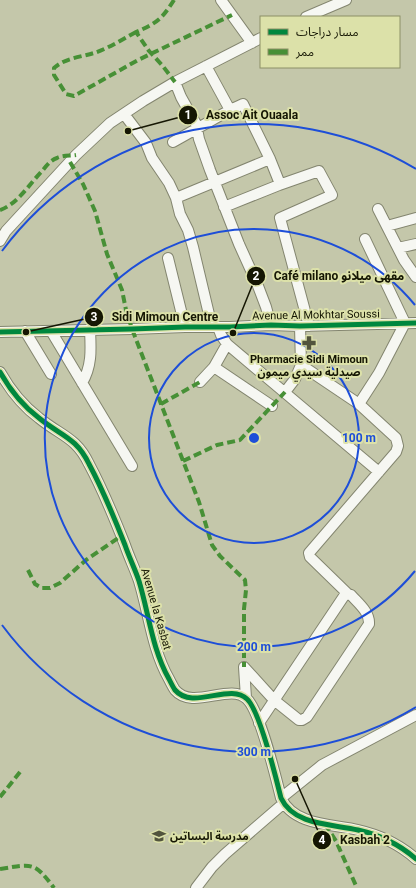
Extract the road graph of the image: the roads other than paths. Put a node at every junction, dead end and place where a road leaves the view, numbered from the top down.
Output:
1 (221, 0) edge
2 (346, 0) edge
3 (308, 16) edge
4 (256, 41) edge
5 (206, 66) junction
6 (175, 82) junction
7 (230, 110) junction
8 (124, 114) junction
9 (197, 128) junction
10 (173, 142) dead end
11 (270, 159) junction
12 (214, 182) junction
13 (280, 184) junction
14 (176, 198) junction
15 (224, 207) junction
16 (378, 210) dead end
17 (416, 218) edge
18 (387, 226) junction
19 (365, 239) dead end
20 (0, 242) edge
21 (416, 244) edge
22 (398, 248) junction
23 (168, 258) dead end
24 (416, 276) edge
25 (405, 323) junction
26 (416, 323) edge
27 (271, 325) junction
28 (304, 326) junction
29 (185, 327) junction
30 (215, 327) junction
31 (25, 330) junction
32 (90, 330) junction
33 (51, 331) junction
34 (0, 332) edge
35 (227, 344) junction
36 (301, 365) junction
37 (214, 367) junction
38 (0, 372) edge
39 (50, 374) dead end
40 (200, 382) dead end
41 (82, 383) junction
42 (285, 392) junction
43 (359, 404) junction
44 (272, 406) dead end
45 (132, 466) dead end
46 (379, 472) junction
47 (348, 594) junction
48 (246, 698) junction
49 (274, 700) junction
50 (416, 715) edge
51 (259, 723) junction
52 (283, 800) junction
53 (416, 859) edge
54 (196, 888) edge

1 - 4 street
2 - 3 street
4 - 5 street
5 - 6 street
5 - 7 street
6 - 8 street
6 - 9 street
7 - 9 street
7 - 11 street
8 - 14 street
8 - 20 street
9 - 10 street
9 - 12 street
11 - 12 street
11 - 13 street
12 - 14 street
12 - 15 street
13 - 15 street
13 - 28 street
14 - 30 street
15 - 27 street
16 - 18 street
17 - 18 street
18 - 22 street
19 - 25 street
21 - 22 street
22 - 24 street
23 - 29 street
25 - 26 street, Avenue Al Mokhtar Soussi
25 - 28 street, Avenue Al Mokhtar Soussi
25 - 43 street
27 - 28 street, Avenue Al Mokhtar Soussi
27 - 30 street, Avenue Al Mokhtar Soussi
28 - 36 street
29 - 30 street, Avenue Al Mokhtar Soussi
29 - 32 street, Avenue Al Mokhtar Soussi
30 - 35 street
31 - 33 street, Avenue Al Mokhtar Soussi
31 - 34 street, Avenue Al Mokhtar Soussi
31 - 39 street
32 - 33 street, Avenue Al Mokhtar Soussi
32 - 41 street
33 - 41 street
35 - 37 street
35 - 42 street
36 - 42 street
36 - 43 street
37 - 40 street
37 - 44 street
38 - 48 street, Avenue la Kasbat
41 - 45 street
42 - 46 street
43 - 46 street
46 - 47 street
47 - 49 street
47 - 49 street
48 - 49 street
48 - 51 street
49 - 51 street
50 - 52 street
51 - 52 street
52 - 53 street
52 - 54 street

